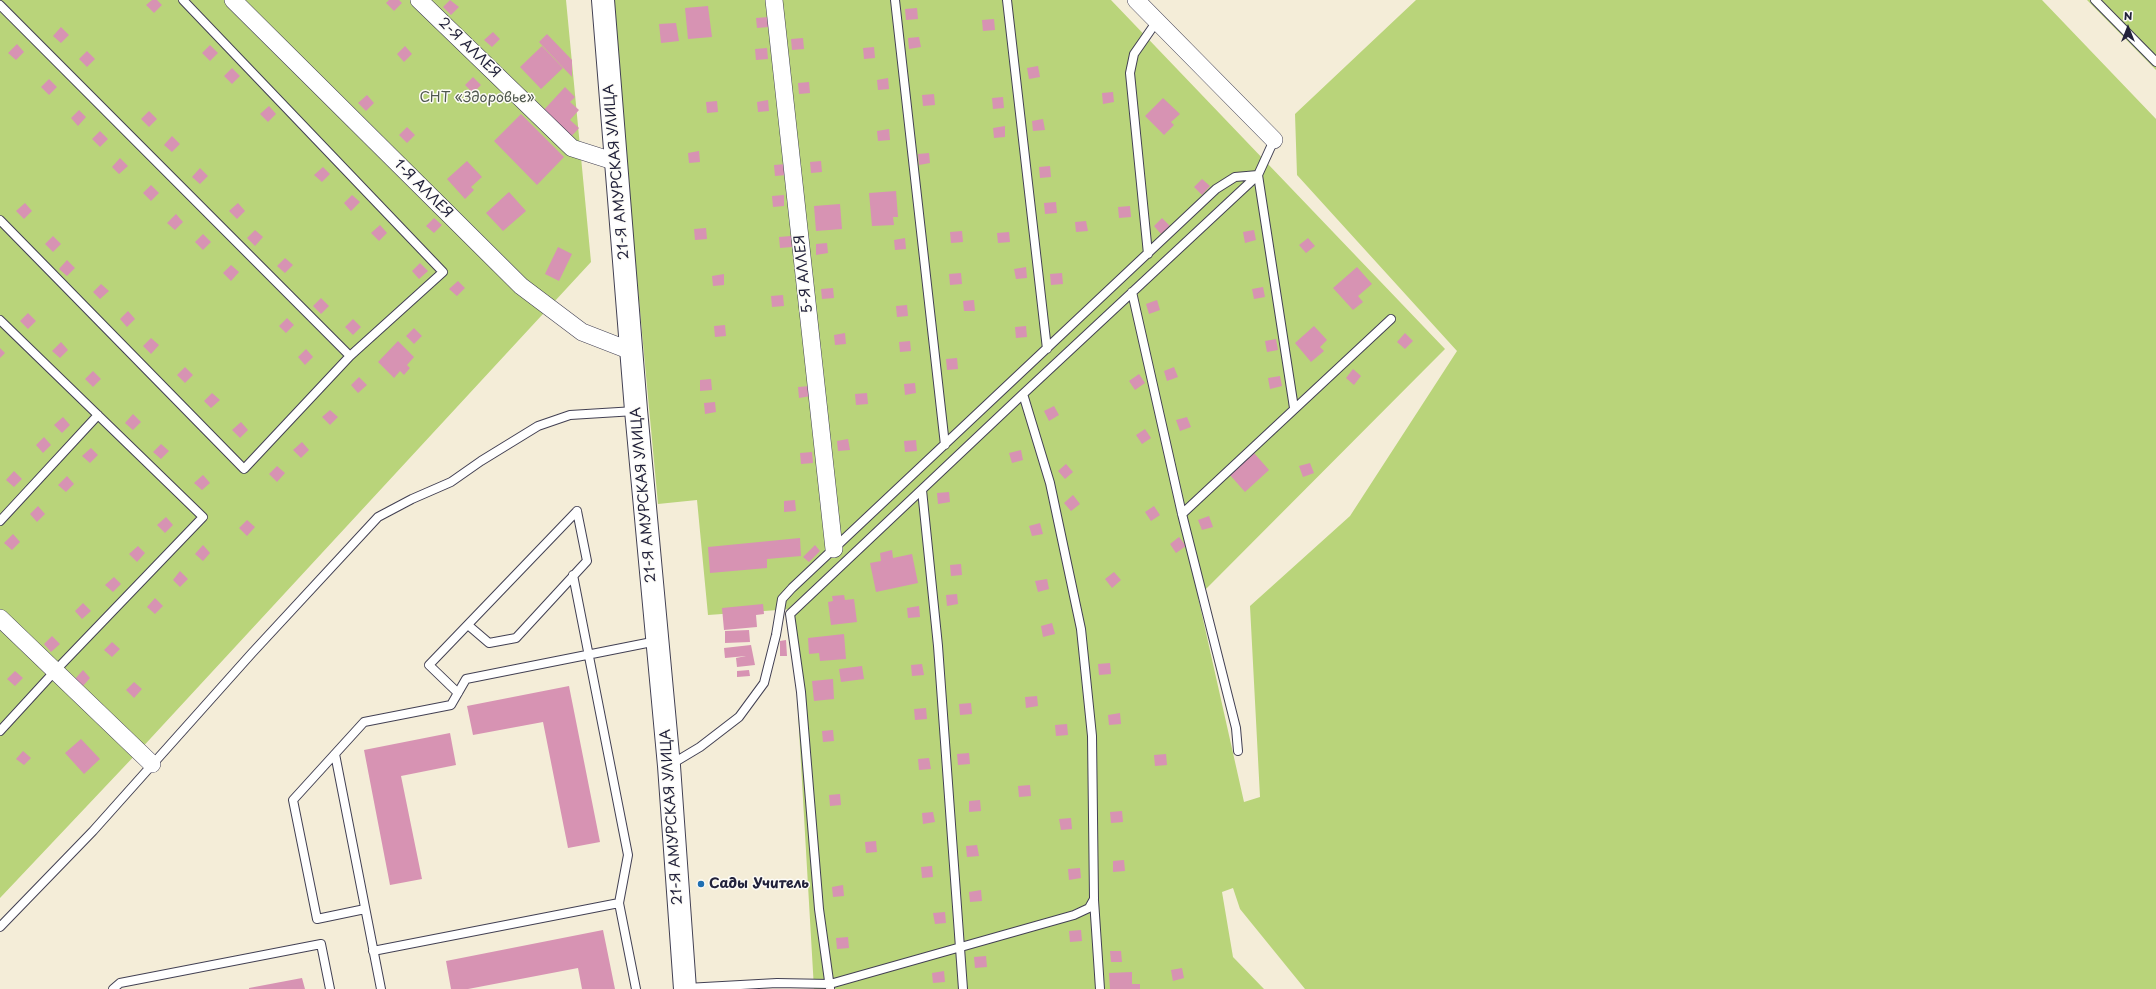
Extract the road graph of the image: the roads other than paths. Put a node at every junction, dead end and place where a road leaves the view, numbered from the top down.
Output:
1 (183, 0) edge
2 (233, 0) edge
3 (419, 0) edge
4 (603, 0) edge
5 (774, 0) edge
6 (895, 0) edge
7 (1007, 0) edge
8 (1136, 0) edge
9 (2094, 0) edge
10 (0, 5) edge
11 (1157, 21) junction
12 (2156, 62) edge
13 (1274, 140) joint
14 (616, 162) junction
15 (1258, 175) junction
16 (0, 220) edge
17 (1148, 254) junction
18 (1132, 292) junction
19 (1390, 319) dead end
20 (0, 320) edge
21 (1047, 349) junction
22 (631, 351) junction
23 (350, 356) junction
24 (1023, 394) junction
25 (1294, 408) junction
26 (636, 410) junction
27 (98, 415) junction
28 (945, 445) junction
29 (922, 490) junction
30 (1182, 514) junction
31 (0, 521) edge
32 (834, 549) junction
33 (573, 576) junction
34 (0, 618) edge
35 (468, 624) junction
36 (657, 641) junction
37 (589, 655) junction
38 (55, 671) junction
39 (458, 693) junction
40 (0, 731) edge
41 (1238, 750) dead end
42 (335, 754) junction
43 (152, 764) junction
44 (669, 766) junction
45 (1094, 899) junction
46 (619, 903) junction
47 (365, 909) junction
48 (0, 927) edge
49 (959, 947) junction
50 (373, 951) junction
51 (830, 986) edge
52 (685, 988) edge
53 (113, 989) edge
54 (330, 989) edge
55 (381, 989) edge
56 (636, 989) edge
57 (963, 989) edge
58 (1100, 989) edge

1 - 23 lane
2 - 22 street, 1-Я АЛЛЕЯ
3 - 14 street, 2-Я АЛЛЕЯ
4 - 14 main road, 21-Я АМУРСКАЯ УЛИЦА
5 - 32 street, 5-Я АЛЛЕЯ
6 - 28 lane
7 - 21 lane
8 - 11 street
9 - 12 lane
10 - 23 lane
11 - 13 street
11 - 17 lane
13 - 15 lane
14 - 22 main road, 21-Я АМУРСКАЯ УЛИЦА
15 - 17 lane
15 - 18 lane
15 - 25 lane
16 - 23 lane
17 - 21 lane
18 - 24 lane
18 - 30 lane
19 - 25 lane
20 - 27 lane
21 - 28 lane
22 - 26 main road, 21-Я АМУРСКАЯ УЛИЦА
24 - 29 lane
24 - 45 lane
25 - 30 lane
26 - 36 main road, 21-Я АМУРСКАЯ УЛИЦА
26 - 43 lane
27 - 31 lane
27 - 38 lane
28 - 32 lane
29 - 49 lane
29 - 51 lane
30 - 41 lane
32 - 44 lane
33 - 35 lane
33 - 35 lane
33 - 37 lane
34 - 38 street
35 - 39 lane
36 - 37 lane
36 - 44 main road, 21-Я АМУРСКАЯ УЛИЦА
37 - 39 lane
37 - 46 lane
38 - 40 lane
38 - 43 street
39 - 42 lane
42 - 47 lane
42 - 47 lane
43 - 48 lane
44 - 52 main road, 21-Я АМУРСКАЯ УЛИЦА
45 - 49 lane
45 - 58 lane
46 - 50 lane
46 - 56 lane
47 - 50 lane
49 - 51 lane
49 - 57 lane
50 - 55 lane
51 - 52 lane
53 - 54 lane

